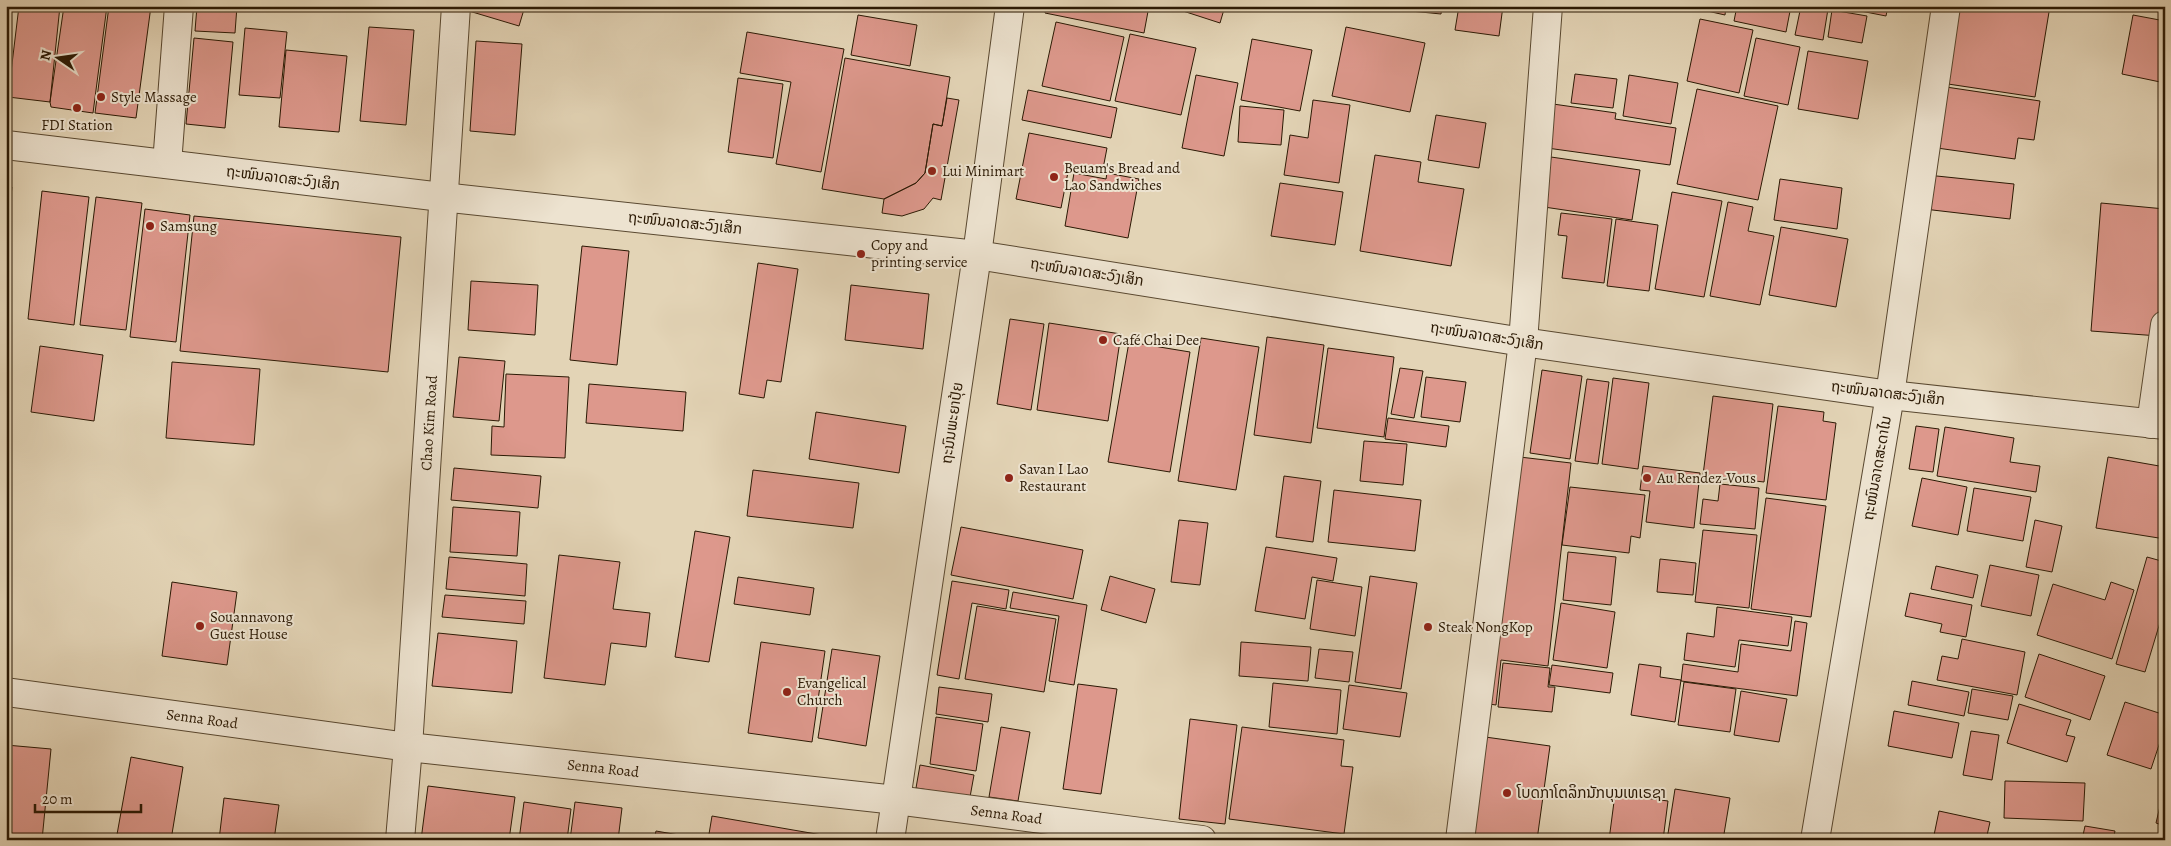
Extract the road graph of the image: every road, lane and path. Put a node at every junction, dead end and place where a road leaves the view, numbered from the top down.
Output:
1 (180, 6) edge
2 (456, 6) edge
3 (1010, 6) edge
4 (1548, 6) edge
5 (1946, 6) edge
6 (6, 145) edge
7 (167, 164) junction
8 (442, 197) junction
9 (977, 255) junction
10 (2165, 325) edge
11 (1523, 342) junction
12 (1890, 395) junction
13 (2158, 424) edge
14 (6, 692) edge
15 (408, 747) junction
16 (896, 800) junction
17 (400, 840) edge
18 (890, 840) edge
19 (1202, 840) edge
20 (1460, 840) edge
21 (1815, 840) edge

1 - 7 street
2 - 8 street, Chao Kim Road
3 - 9 street, ຖະນົນພະຍາປຸ້ຍ
4 - 11 street
5 - 12 street, ຖະໜົນລາດສະດາໄນ
6 - 7 street, ຖະໜົນລາດສະວົງເສິກ
7 - 8 street, ຖະໜົນລາດສະວົງເສິກ
8 - 9 street, ຖະໜົນລາດສະວົງເສິກ
8 - 15 street, Chao Kim Road
9 - 11 street, ຖະໜົນລາດສະວົງເສິກ
9 - 16 street, ຖະນົນພະຍາປຸ້ຍ
10 - 13 street
11 - 12 street, ຖະໜົນລາດສະວົງເສິກ
11 - 20 street
12 - 13 street, ຖະໜົນລາດສະວົງເສິກ
12 - 21 street, ຖະໜົນລາດສະດາໄນ
14 - 15 street, Senna Road
15 - 16 street, Senna Road
15 - 17 street, Chao Kim Road
16 - 18 street, ຖະນົນພະຍາປຸ້ຍ
16 - 19 street, Senna Road

